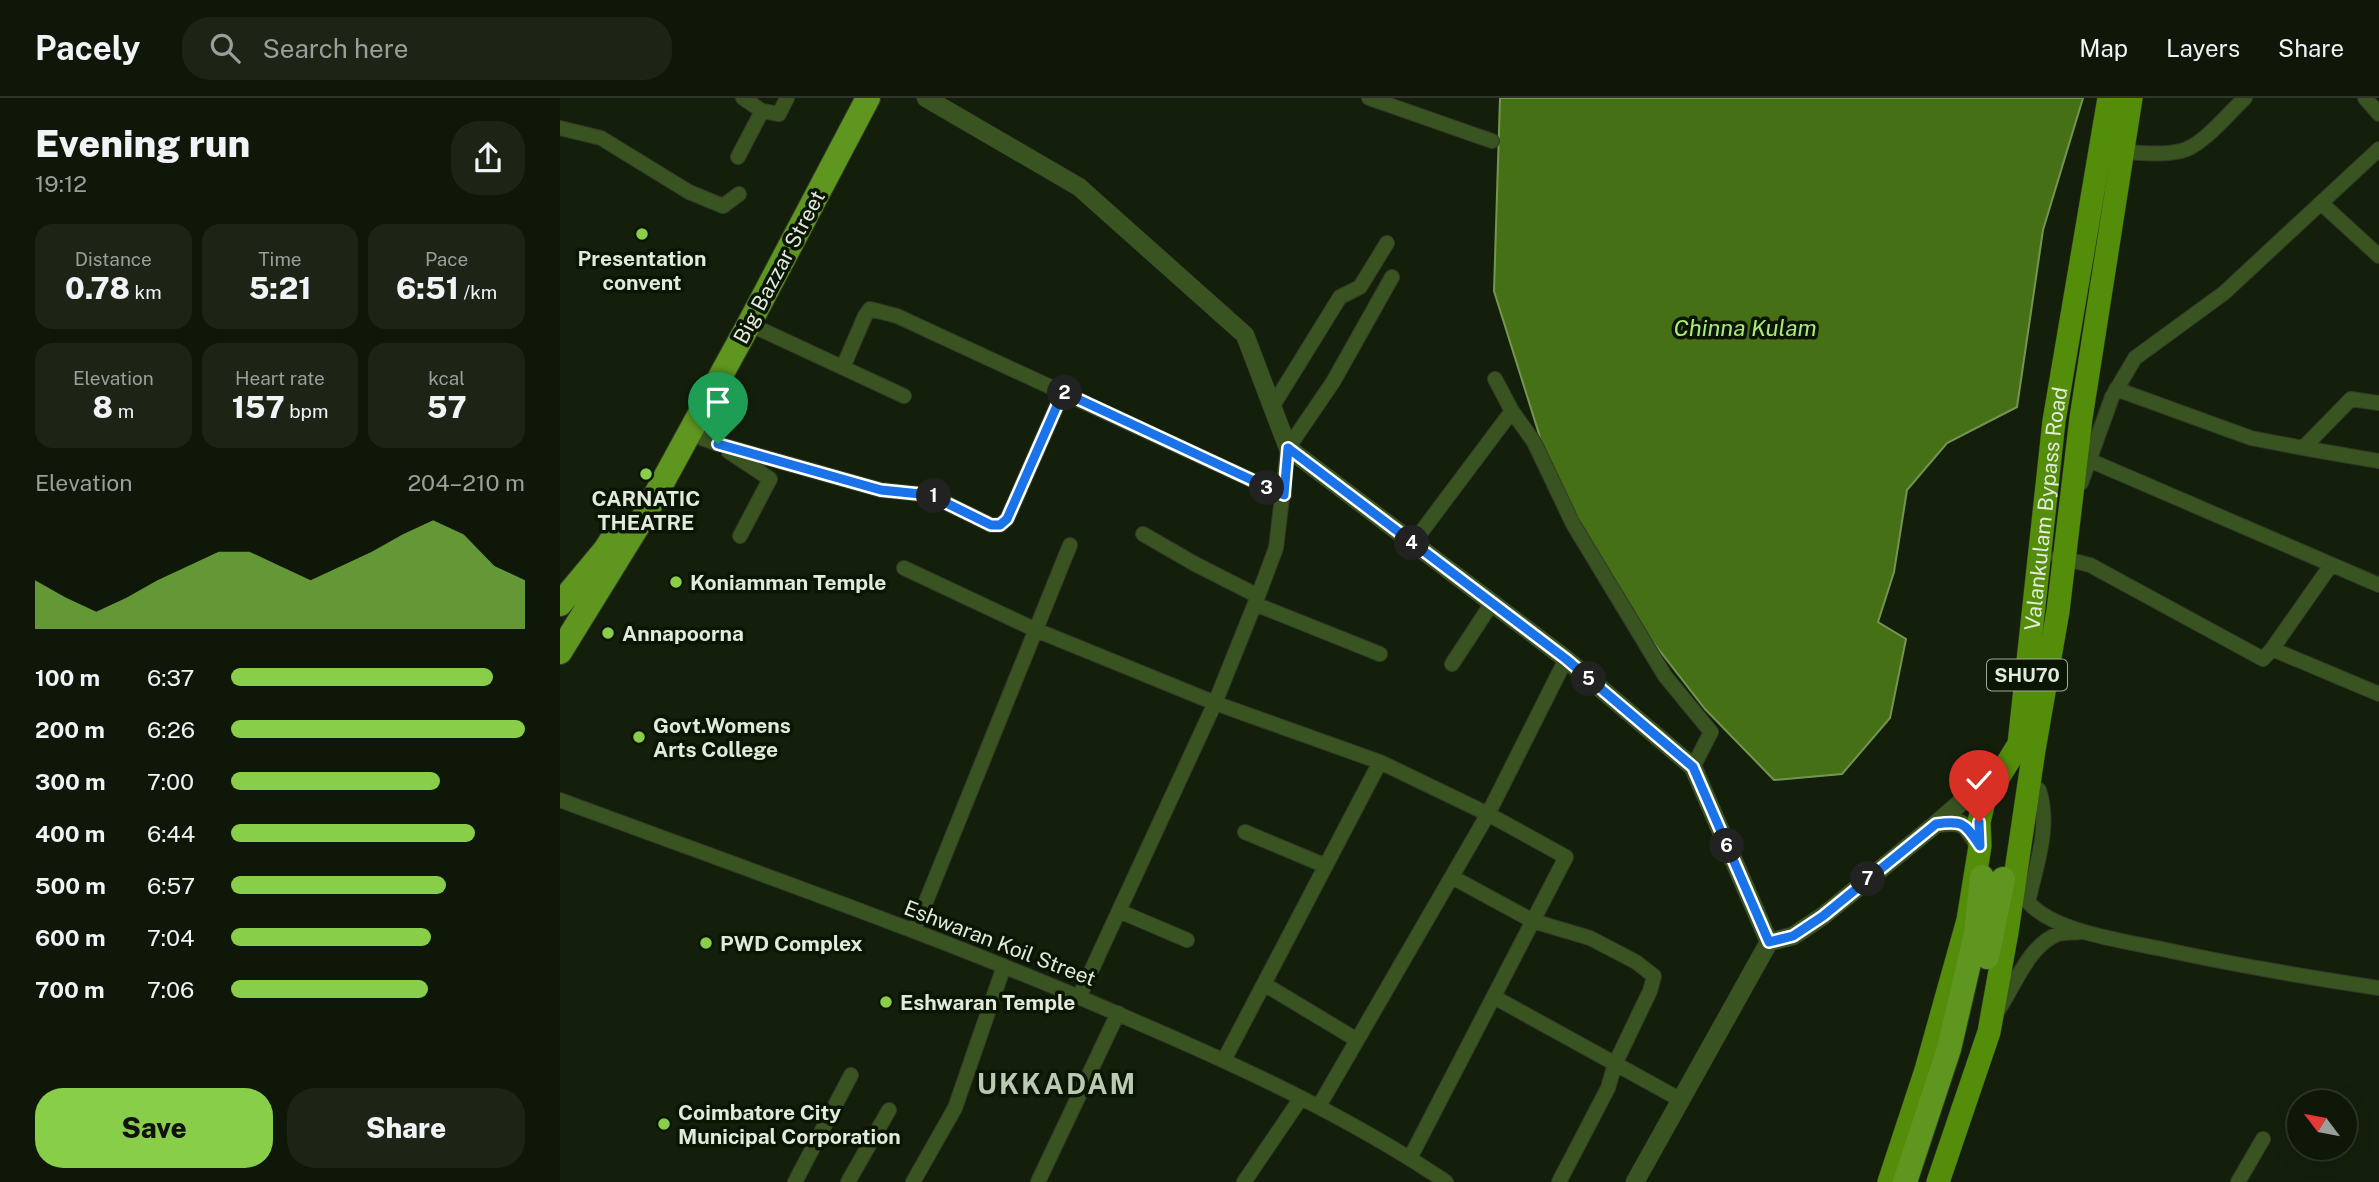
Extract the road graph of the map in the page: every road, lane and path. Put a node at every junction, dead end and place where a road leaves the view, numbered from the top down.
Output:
1 (743, 98) edge
2 (787, 98) edge
3 (850, 98) edge
4 (868, 98) edge
5 (926, 98) edge
6 (1369, 98) edge
7 (2109, 98) edge
8 (2131, 98) edge
9 (2140, 98) edge
10 (2245, 98) edge
11 (2365, 98) edge
12 (762, 111) junction
13 (2379, 114) edge
14 (560, 128) edge
15 (1492, 141) dead end
16 (2379, 149) edge
17 (2120, 151) junction
18 (738, 157) dead end
19 (739, 194) dead end
20 (2321, 202) junction
21 (1387, 243) dead end
22 (2379, 256) edge
23 (1392, 277) dead end
24 (749, 324) junction
25 (843, 367) junction
26 (1495, 379) dead end
27 (2116, 389) junction
28 (1063, 392) junction
29 (904, 396) dead end
30 (2379, 403) edge
31 (1272, 407) junction
32 (1512, 411) junction
33 (690, 433) junction
34 (718, 444) junction
35 (1288, 448) junction
36 (2303, 448) junction
37 (2088, 460) junction
38 (2379, 461) edge
39 (2072, 490) junction
40 (1284, 495) junction
41 (1143, 534) dead end
42 (740, 536) dead end
43 (1413, 543) junction
44 (1070, 545) dead end
45 (2039, 557) junction
46 (2063, 557) junction
47 (2331, 565) junction
48 (904, 568) dead end
49 (2379, 585) edge
50 (1257, 600) junction
51 (1492, 603) junction
52 (560, 604) edge
53 (1036, 630) junction
54 (2272, 649) junction
55 (560, 652) edge
56 (1380, 654) dead end
57 (1566, 659) junction
58 (1452, 664) dead end
59 (2379, 694) edge
60 (1215, 703) junction
61 (2015, 761) junction
62 (1380, 762) junction
63 (1693, 767) junction
64 (2029, 785) junction
65 (560, 800) edge
66 (1488, 814) junction
67 (1936, 824) junction
68 (1245, 832) dead end
69 (1326, 866) junction
70 (1992, 866) junction
71 (1452, 877) junction
72 (1119, 911) junction
73 (1533, 922) junction
74 (914, 931) junction
75 (2082, 932) junction
76 (1187, 940) dead end
77 (1769, 942) junction
78 (1004, 966) junction
79 (1264, 984) junction
80 (2379, 988) edge
81 (1080, 995) junction
82 (1494, 997) junction
83 (1118, 1013) junction
84 (1991, 1020) junction
85 (1357, 1040) junction
86 (1224, 1060) junction
87 (1615, 1064) junction
88 (850, 1074) dead end
89 (1301, 1098) junction
90 (1681, 1100) junction
91 (1319, 1105) junction
92 (888, 1110) dead end
93 (2263, 1139) dead end
94 (1410, 1158) junction
95 (796, 1182) edge
96 (848, 1182) edge
97 (913, 1182) edge
98 (1038, 1182) edge
99 (1244, 1182) edge
100 (1446, 1182) edge
101 (1559, 1182) edge
102 (1635, 1182) edge
103 (1889, 1182) edge
104 (1905, 1182) edge
105 (1920, 1182) edge
106 (1938, 1182) edge
107 (2238, 1182) edge

1 - 12 street
2 - 12 street
3 - 52 highway, Big Bazzar Street
4 - 24 highway, Big Bazzar Street
5 - 31 street
6 - 15 street
7 - 17 main road, SHU70
8 - 17 main road, SHU70
9 - 17 street
10 - 17 street
11 - 13 street
12 - 18 street
14 - 19 street
16 - 20 street
17 - 39 main road, Valankulam Bypass Road / SHU70
17 - 45 main road, Valankulam Bypass Road / SHU70
20 - 22 street
20 - 27 street
21 - 31 street
23 - 35 street
24 - 25 street
24 - 33 highway, Big Bazzar Street
25 - 28 street
25 - 29 street
26 - 32 street
27 - 36 street
27 - 37 street
28 - 34 street
28 - 40 street
30 - 36 street
31 - 35 street
32 - 43 street
32 - 63 street
33 - 34 street
33 - 55 highway, Big Bazzar Street
34 - 42 street
35 - 40 street
35 - 43 street
36 - 38 street
37 - 39 street
37 - 47 street
39 - 46 main road, Valankulam Bypass Road / SHU70
40 - 50 street
41 - 50 street
43 - 51 street
44 - 53 street
45 - 46 street
45 - 61 main road, Valankulam Bypass Road / SHU70
46 - 54 street
46 - 61 main road, Valankulam Bypass Road / SHU70
47 - 49 street
47 - 54 street
48 - 53 street
50 - 56 street
50 - 60 street
51 - 57 street
51 - 58 street
53 - 60 street
53 - 74 street
54 - 59 street
57 - 63 street
57 - 66 street
60 - 62 street
60 - 72 street
61 - 64 main road, Valankulam Bypass Road / SHU70
61 - 67 street
61 - 70 main road, Valankulam Bypass Road / SHU70
62 - 66 street
62 - 69 street
63 - 77 street
64 - 70 main road, Valankulam Bypass Road / SHU70
64 - 75 street
65 - 74 street, Eshwaran Koil Street
66 - 71 street
66 - 73 street
67 - 70 street
67 - 77 street
68 - 69 street
69 - 79 street
70 - 84 main road, Valankulam Bypass Road / SHU70
70 - 103 main road, Valankulam Bypass Road / SHU70
70 - 104 highway
70 - 105 highway
71 - 73 street
71 - 85 street
72 - 76 street
72 - 81 street
73 - 82 street
73 - 87 street
74 - 78 street, Eshwaran Koil Street
75 - 80 street
75 - 84 street
77 - 90 street
78 - 81 street, Eshwaran Koil Street
78 - 97 street
79 - 85 street
79 - 86 street
81 - 83 street, Eshwaran Koil Street
82 - 87 street
82 - 94 street
83 - 86 street, Eshwaran Koil Street
83 - 98 street
84 - 106 main road, Valankulam Bypass Road / SHU70
85 - 91 street
86 - 89 street, Eshwaran Koil Street
87 - 90 street
87 - 101 street
88 - 95 street
89 - 91 street, Eshwaran Koil Street
89 - 99 street
90 - 102 street
91 - 94 street, Eshwaran Koil Street
92 - 96 street
93 - 107 street
94 - 100 street, Eshwaran Koil Street

